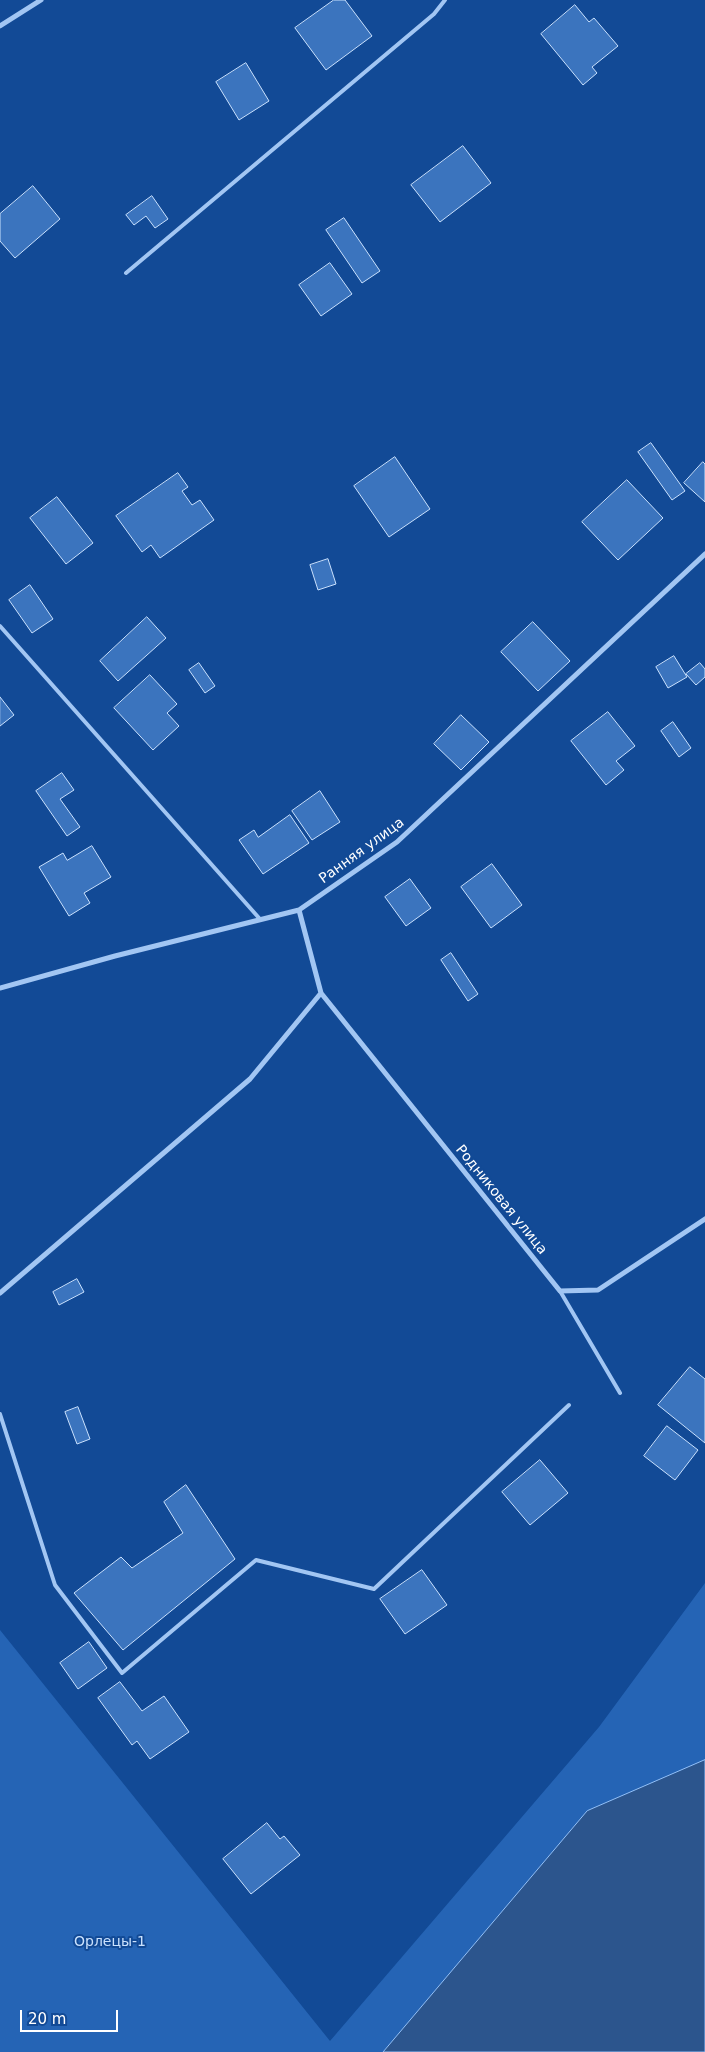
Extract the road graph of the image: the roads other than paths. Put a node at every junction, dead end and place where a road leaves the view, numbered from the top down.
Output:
1 (41, 0) edge
2 (445, 0) edge
3 (0, 26) edge
4 (126, 273) dead end
5 (705, 554) edge
6 (0, 626) edge
7 (299, 910) junction
8 (259, 918) junction
9 (0, 988) edge
10 (321, 993) junction
11 (705, 1219) edge
12 (560, 1291) junction
13 (0, 1293) edge
14 (620, 1393) dead end
15 (569, 1405) dead end
16 (0, 1414) edge

1 - 3 street
2 - 4 lane
5 - 7 street, Ранняя улица
6 - 8 lane
7 - 8 street, Ранняя улица
7 - 10 street
8 - 9 street, Ранняя улица
10 - 12 street, Родниковая улица
10 - 13 street
11 - 12 street
12 - 14 lane
15 - 16 lane

